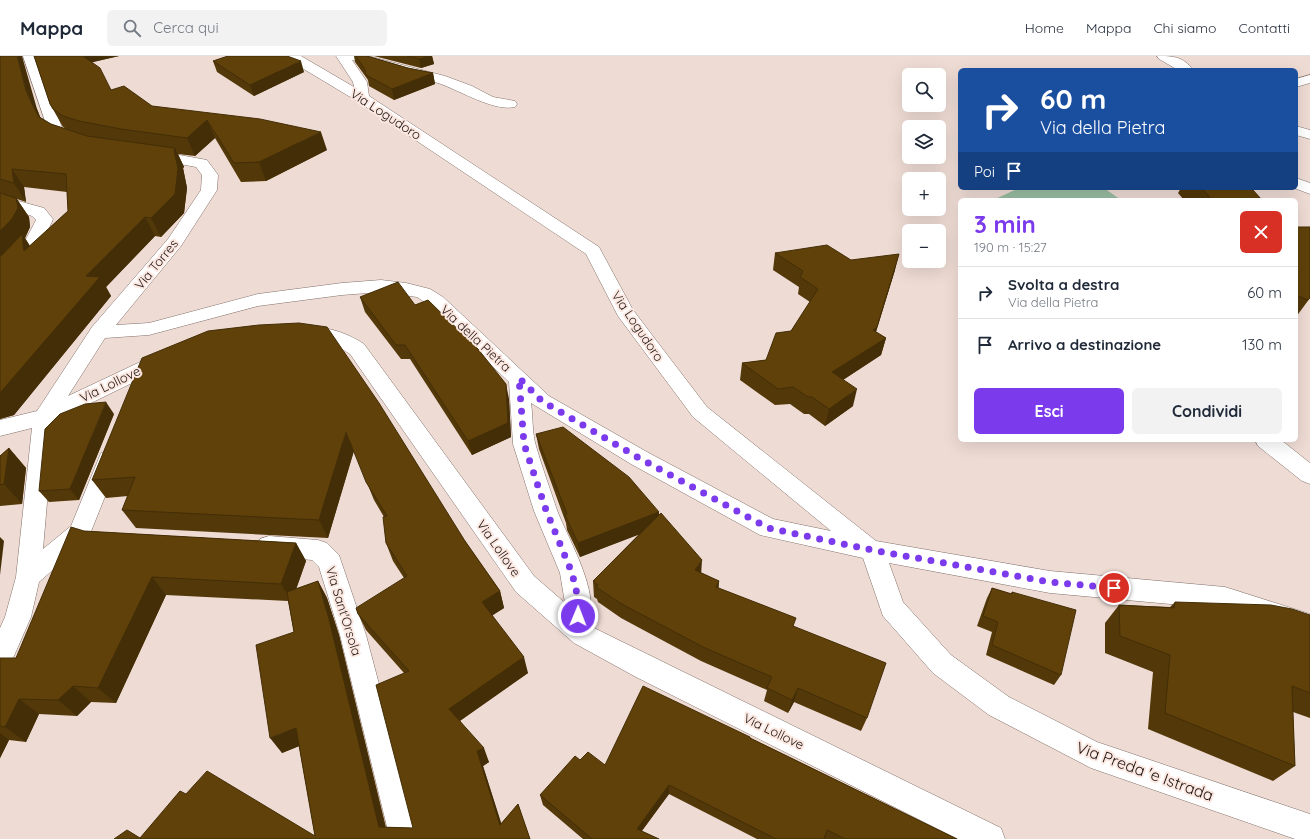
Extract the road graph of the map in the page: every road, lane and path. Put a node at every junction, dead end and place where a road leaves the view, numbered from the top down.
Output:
1 (30, 56) edge
2 (292, 56) edge
3 (343, 56) edge
4 (353, 56) edge
5 (1164, 56) edge
6 (1184, 68) edge
7 (1310, 79) edge
8 (1298, 82) edge
9 (362, 98) junction
10 (510, 104) dead end
11 (1298, 131) edge
12 (1310, 135) edge
13 (91, 146) edge
14 (138, 153) edge
15 (1298, 184) edge
16 (1310, 189) edge
17 (0, 201) edge
18 (0, 276) edge
19 (99, 332) junction
20 (284, 332) edge
21 (182, 350) edge
22 (145, 367) junction
23 (519, 378) junction
24 (134, 396) edge
25 (44, 417) junction
26 (0, 428) edge
27 (116, 439) edge
28 (1269, 442) edge
29 (1310, 475) edge
30 (248, 545) edge
31 (872, 550) junction
32 (28, 577) junction
33 (571, 625) junction
34 (1310, 626) edge
35 (0, 653) edge
36 (1310, 829) edge
37 (405, 839) edge
38 (990, 839) edge

1 - 13 street
2 - 9 street, Via Logudoro
3 - 9 street
4 - 10 street
5 - 6 street
7 - 8 street
9 - 31 street, Via Logudoro
11 - 12 street
14 - 19 street, Via Torres
15 - 16 street
17 - 18 street
19 - 23 street, Via della Pietra
19 - 25 street, Via Torres
20 - 33 street, Via Lollove
21 - 22 street, Via Lollove
22 - 24 street
22 - 25 street, Via Lollove
23 - 31 street, Via della Pietra
23 - 33 street
25 - 26 street, Via Lollove
25 - 32 street, Via Torres
27 - 32 street
28 - 29 street
30 - 37 street, Via Sant'Orsola
31 - 34 street, Via della Pietra
31 - 36 street, Via Preda 'e Istrada
32 - 35 street, Via Torres
33 - 38 street, Via Lollove

